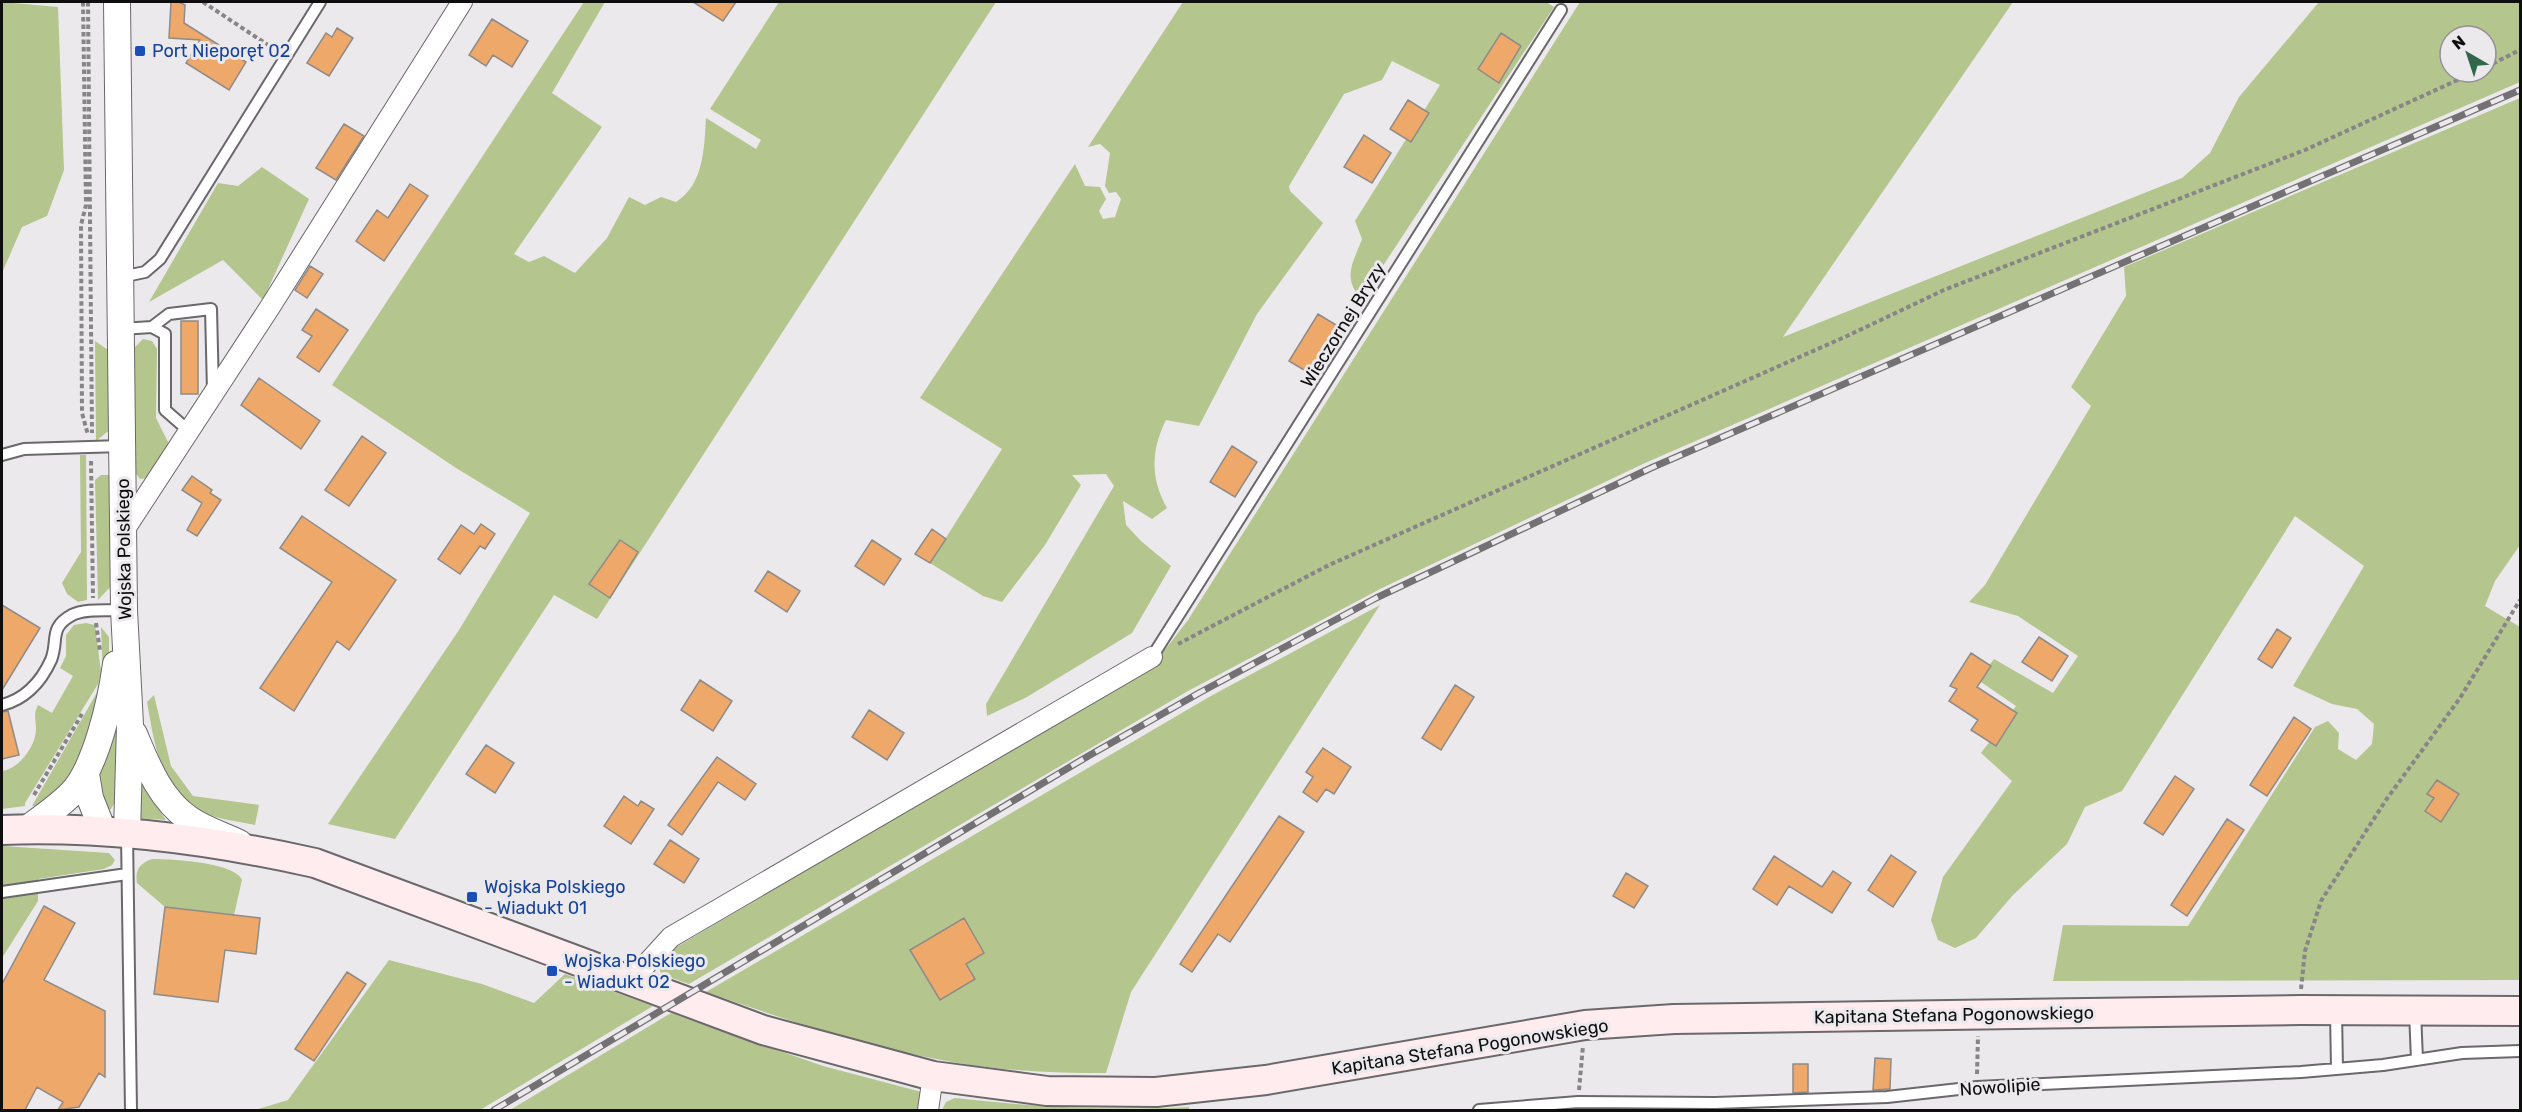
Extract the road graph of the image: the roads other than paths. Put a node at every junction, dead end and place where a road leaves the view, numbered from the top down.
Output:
1 (116, 2) edge
2 (320, 2) edge
3 (462, 2) edge
4 (1561, 10) dead end
5 (119, 277) junction
6 (152, 327) junction
7 (120, 328) junction
8 (213, 394) junction
9 (189, 431) junction
10 (123, 446) junction
11 (2, 455) edge
12 (123, 532) junction
13 (124, 610) junction
14 (1152, 657) joint
15 (2, 705) edge
16 (130, 725) junction
17 (86, 774) junction
18 (14, 830) edge
19 (115, 832) junction
20 (251, 848) junction
21 (127, 874) junction
22 (2, 892) edge
23 (631, 981) junction
24 (2336, 1011) junction
25 (2415, 1011) junction
26 (2520, 1011) edge
27 (2520, 1050) edge
28 (2417, 1060) junction
29 (2337, 1069) junction
30 (933, 1076) junction
31 (131, 1110) edge
32 (928, 1110) edge
33 (1479, 1110) edge

1 - 5 street, Wojska Polskiego
2 - 5 lane
3 - 8 street
4 - 14 lane, Wieczornej Bryzy
5 - 7 street, Wojska Polskiego
6 - 7 lane
6 - 8 lane
6 - 9 lane
7 - 10 street, Wojska Polskiego
8 - 9 street
9 - 12 street
10 - 11 lane
10 - 12 street, Wojska Polskiego
12 - 13 street, Wojska Polskiego
13 - 15 lane
13 - 16 street, Wojska Polskiego
13 - 17 street
14 - 23 street
16 - 19 street, Wojska Polskiego
16 - 20 street
17 - 18 street
17 - 19 street
18 - 19 main road
19 - 20 main road
19 - 21 lane
20 - 23 main road
21 - 22 lane
21 - 31 lane
23 - 30 main road, Kapitana Stefana Pogonowskiego
24 - 25 main road, Kapitana Stefana Pogonowskiego
24 - 29 lane
24 - 30 main road, Kapitana Stefana Pogonowskiego
25 - 26 main road, Kapitana Stefana Pogonowskiego
25 - 28 lane
27 - 28 lane, Nowolipie
28 - 29 lane, Nowolipie
29 - 33 lane, Nowolipie
30 - 32 street

